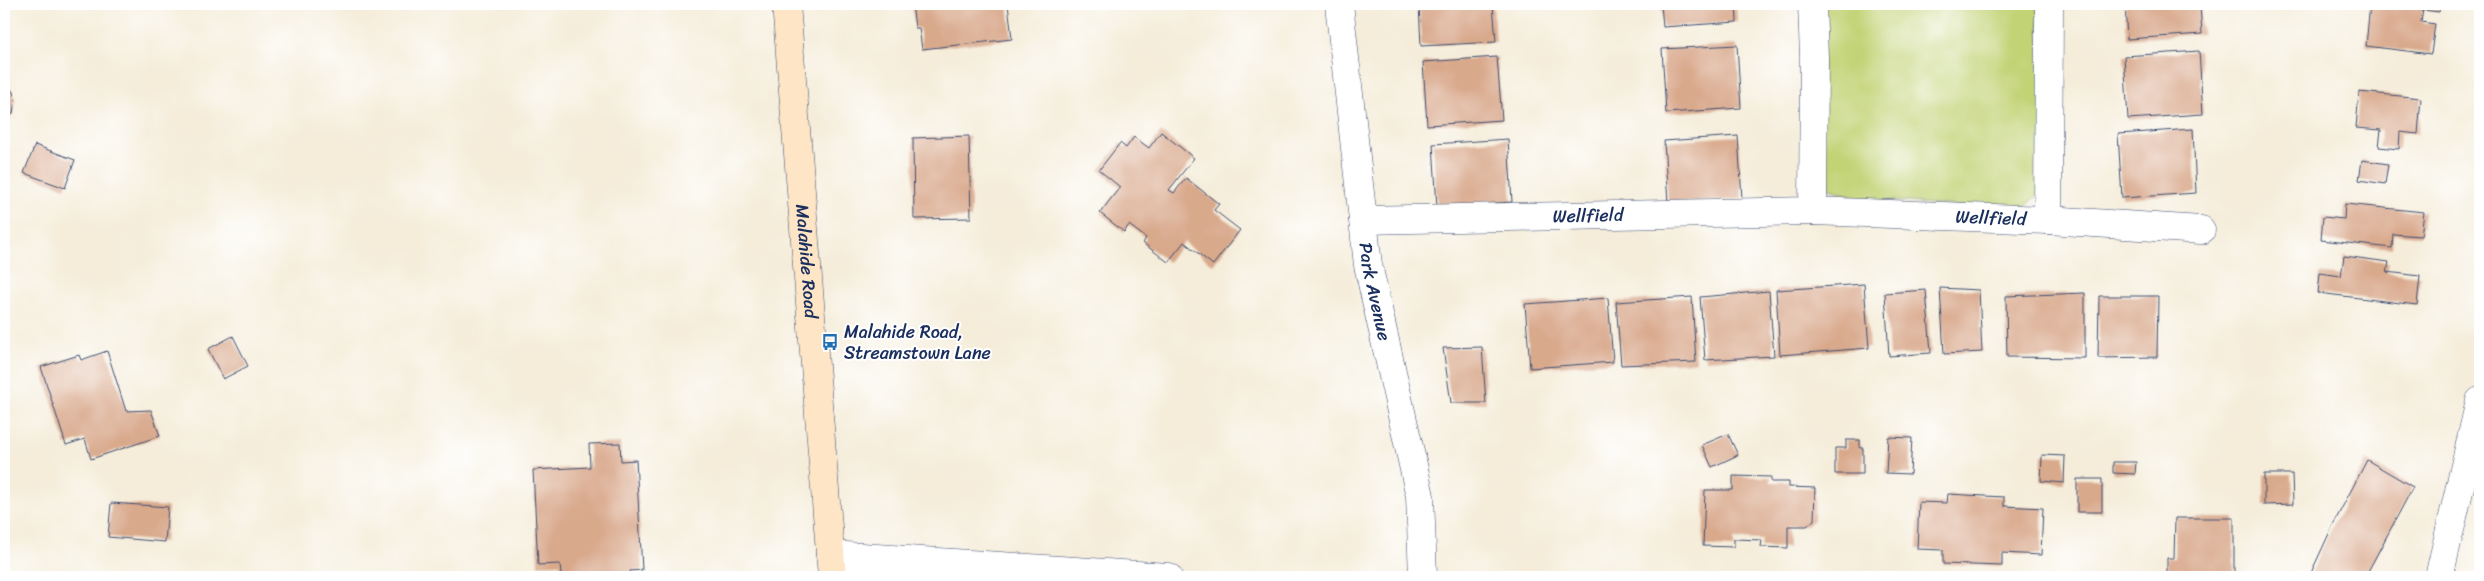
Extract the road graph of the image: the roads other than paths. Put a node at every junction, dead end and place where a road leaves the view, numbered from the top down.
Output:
1 (786, 4) edge
2 (1339, 4) edge
3 (1812, 4) edge
4 (2049, 4) edge
5 (1813, 211) junction
6 (1363, 220) junction
7 (2048, 220) junction
8 (2201, 230) dead end
9 (2480, 401) edge
10 (831, 566) edge
11 (1168, 577) edge
12 (1423, 577) edge
13 (2439, 577) edge

1 - 10 main road, Malahide Road
2 - 6 street, Park Avenue
3 - 5 street
4 - 7 street, Wellfield
5 - 6 street, Wellfield
5 - 7 street, Wellfield
6 - 12 street, Park Avenue
7 - 8 street, Wellfield
9 - 13 street
10 - 11 street

